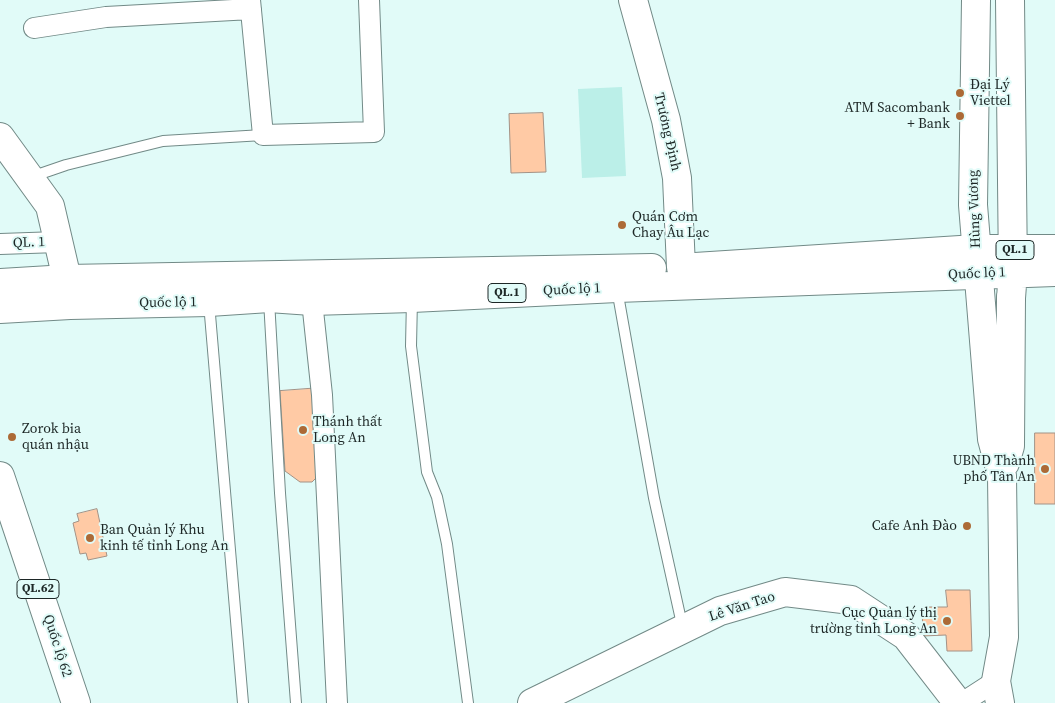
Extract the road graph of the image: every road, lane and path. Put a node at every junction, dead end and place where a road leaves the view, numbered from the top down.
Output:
1 (369, 0) edge
2 (633, 0) edge
3 (976, 0) edge
4 (1010, 0) edge
5 (250, 5) edge
6 (34, 28) dead end
7 (263, 135) junction
8 (0, 137) edge
9 (30, 177) junction
10 (58, 242) junction
11 (0, 244) edge
12 (1055, 249) edge
13 (977, 262) junction
14 (681, 267) junction
15 (1055, 272) edge
16 (1012, 273) junction
17 (0, 283) edge
18 (617, 288) junction
19 (68, 292) junction
20 (268, 298) junction
21 (412, 298) junction
22 (312, 301) junction
23 (209, 302) junction
24 (0, 309) edge
25 (0, 476) edge
26 (1002, 476) junction
27 (683, 630) junction
28 (998, 692) edge
29 (76, 703) edge
30 (243, 703) edge
31 (296, 703) edge
32 (337, 703) edge
33 (468, 703) edge
34 (532, 703) edge
35 (958, 703) edge
36 (962, 703) edge

1 - 7 street
2 - 14 main road, Trương Định
3 - 13 main road, Hùng Vương
4 - 16 main road, Hùng Vương
5 - 6 street
5 - 7 street
7 - 9 lane
8 - 9 main road
9 - 10 main road
10 - 11 street, QL. 1
10 - 19 main road
12 - 16 main road, Quốc lộ 1 / QL.1
13 - 14 main road, Quốc lộ 1 / QL.1
13 - 16 main road, Quốc lộ 1 / QL.1
13 - 18 main road, Quốc lộ 1 / QL.1
13 - 26 main road, Hùng Vương
14 - 19 main road, Quốc lộ 1 / QL.1
15 - 16 main road, Quốc lộ 1 / QL.1
16 - 26 main road, Hùng Vương
17 - 19 main road, Quốc lộ 1 / QL.1
18 - 21 main road, Quốc lộ 1 / QL.1
18 - 27 lane
19 - 23 main road, Quốc lộ 1 / QL.1
19 - 24 main road, Quốc lộ 1 / QL.1
20 - 22 main road, Quốc lộ 1 / QL.1
20 - 23 main road, Quốc lộ 1 / QL.1
20 - 31 lane
21 - 22 main road, Quốc lộ 1 / QL.1
21 - 33 lane
22 - 32 street
23 - 30 lane
25 - 29 main road, Quốc lộ 62 / QL.62
26 - 28 main road, Hùng Vương
27 - 34 main road, Lê Văn Tao
27 - 35 main road, Lê Văn Tao
28 - 36 street

